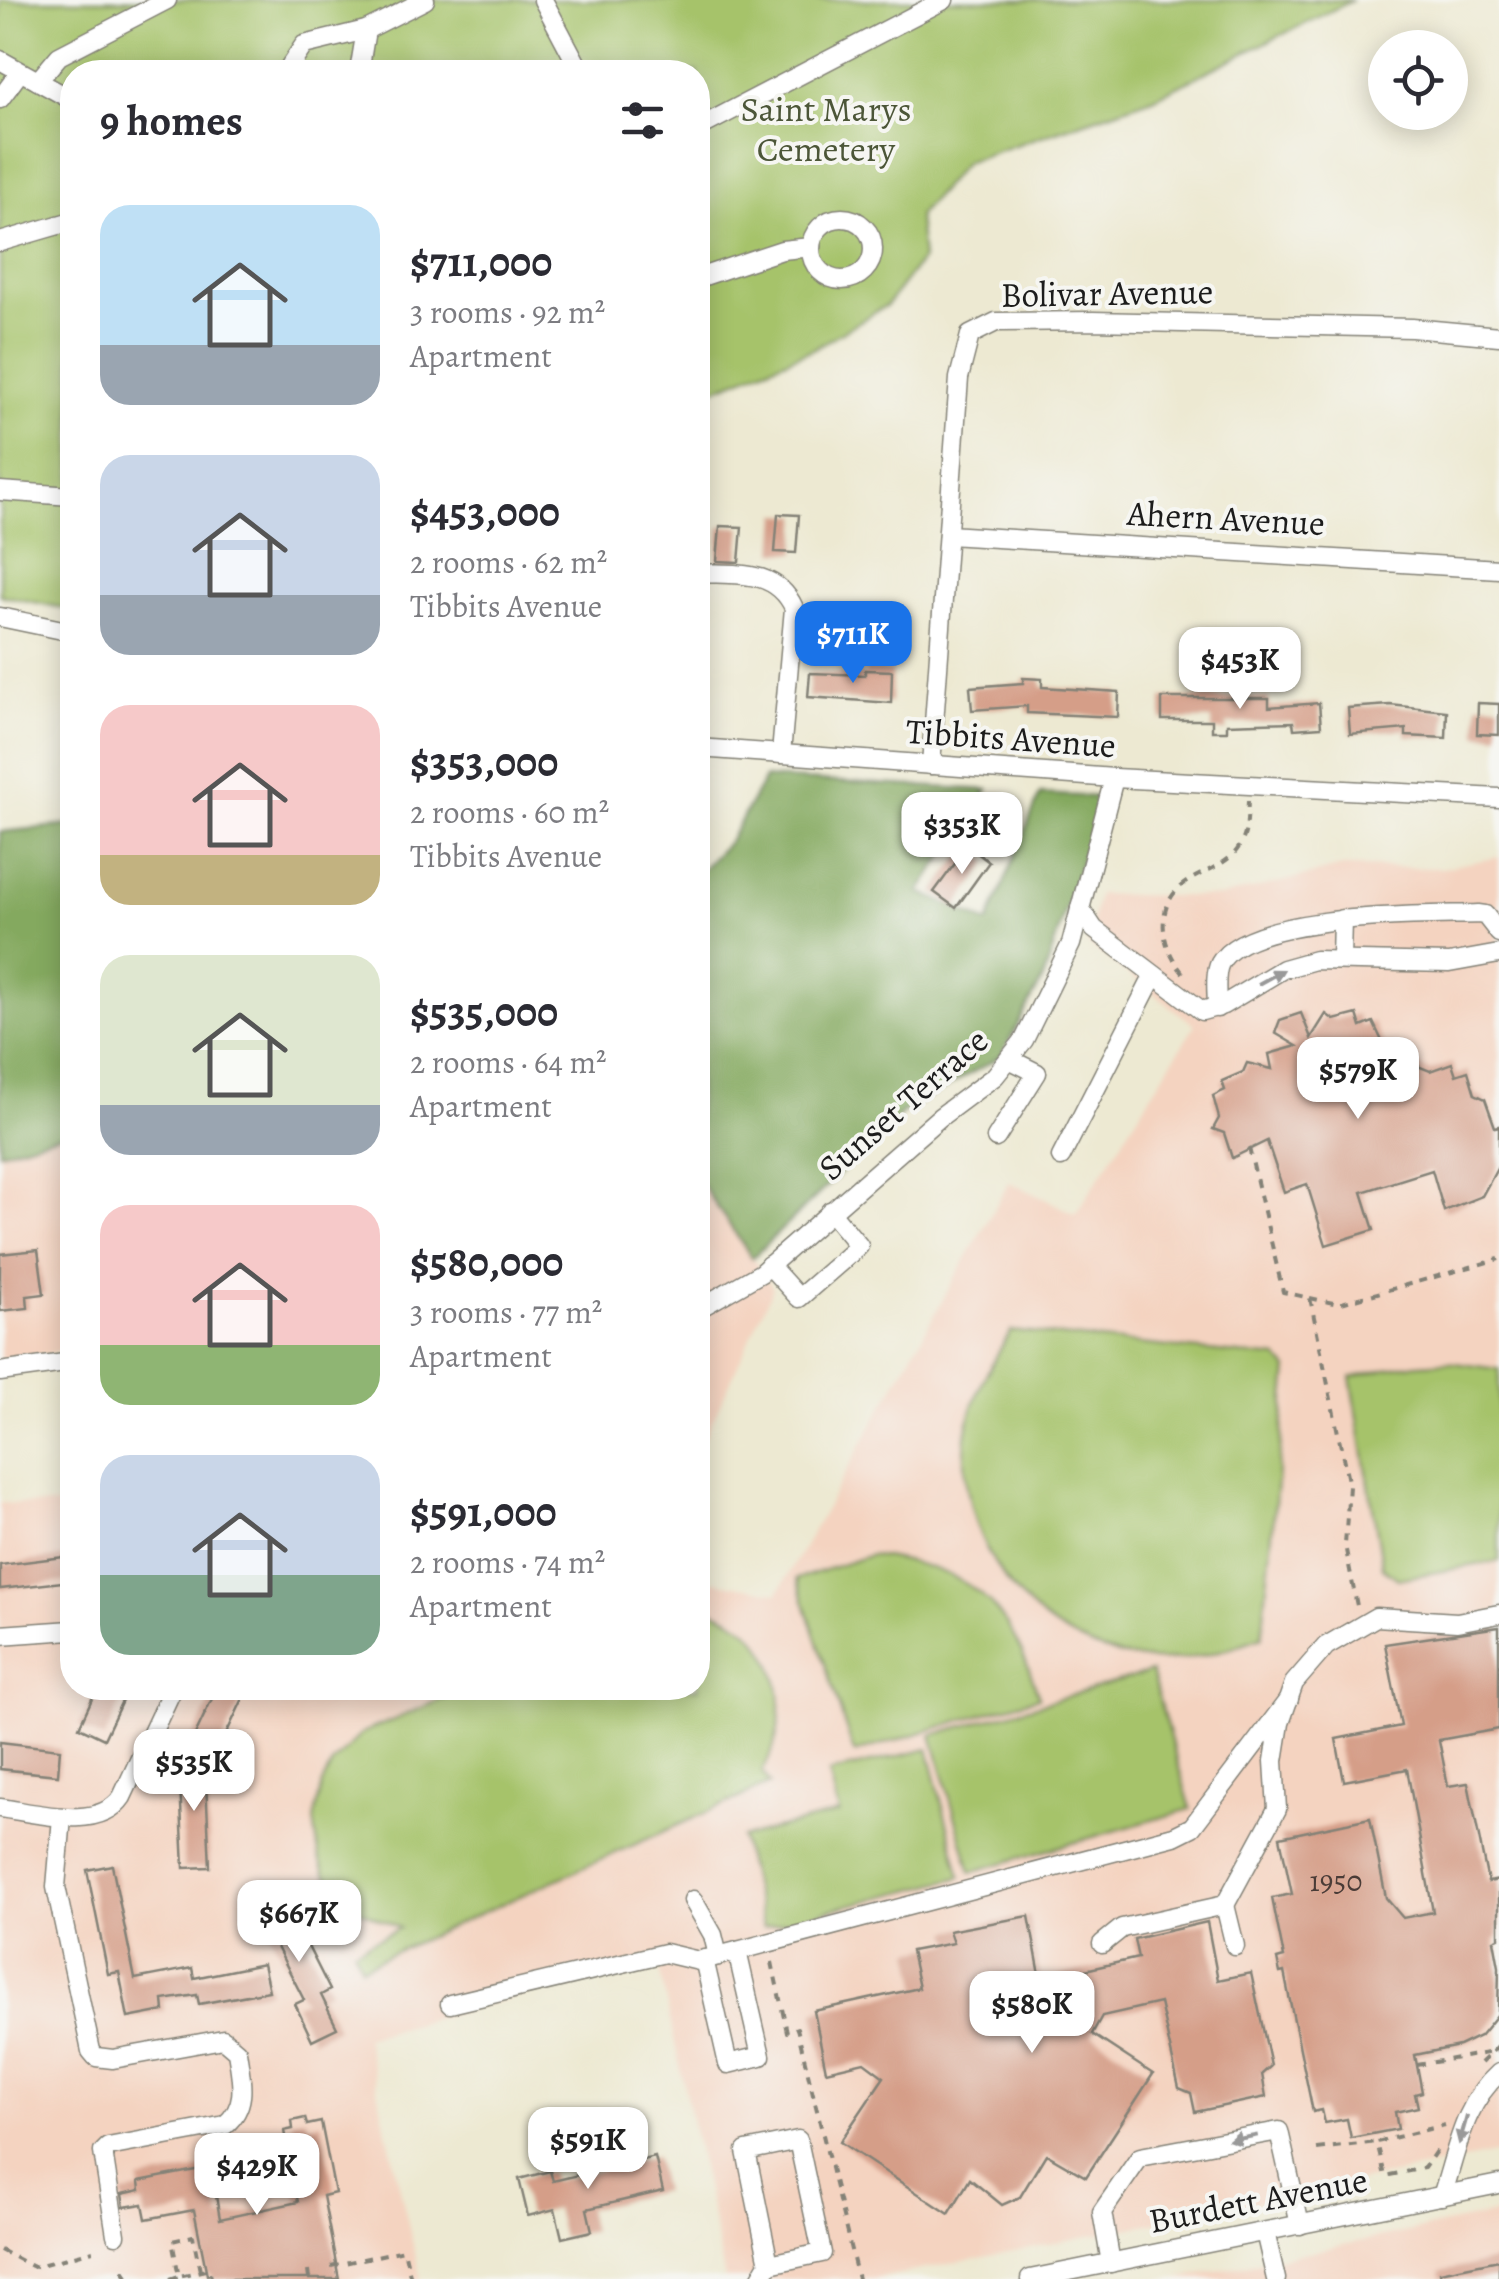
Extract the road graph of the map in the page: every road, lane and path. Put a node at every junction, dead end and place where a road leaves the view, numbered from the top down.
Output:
1 (167, 0) edge
2 (424, 0) edge
3 (543, 0) edge
4 (944, 0) edge
5 (366, 30) junction
6 (0, 60) edge
7 (294, 60) edge
8 (361, 60) edge
9 (576, 60) edge
10 (29, 76) junction
11 (60, 93) edge
12 (0, 100) edge
13 (710, 122) edge
14 (60, 224) edge
15 (0, 242) edge
16 (811, 247) dead end
17 (710, 274) edge
18 (1499, 336) edge
19 (0, 492) edge
20 (60, 495) edge
21 (948, 535) junction
22 (1499, 569) edge
23 (710, 574) edge
24 (0, 617) edge
25 (60, 630) edge
26 (710, 749) edge
27 (780, 754) junction
28 (931, 766) junction
29 (1114, 778) junction
30 (1499, 798) edge
31 (1248, 799) dead end
32 (1080, 908) junction
33 (1342, 919) junction
34 (1499, 933) edge
35 (1499, 954) edge
36 (1341, 958) junction
37 (1154, 975) junction
38 (1193, 982) dead end
39 (1217, 1008) junction
40 (1009, 1059) junction
41 (996, 1138) dead end
42 (1249, 1148) dead end
43 (1060, 1157) dead end
44 (830, 1211) junction
45 (1499, 1259) edge
46 (769, 1266) junction
47 (1310, 1298) junction
48 (710, 1302) edge
49 (60, 1364) edge
50 (0, 1372) edge
51 (1499, 1614) edge
52 (1361, 1624) junction
53 (60, 1631) edge
54 (0, 1635) edge
55 (1289, 1698) junction
56 (166, 1700) edge
57 (0, 1808) edge
58 (62, 1816) junction
59 (692, 1900) dead end
60 (1224, 1905) junction
61 (768, 1942) junction
62 (1102, 1944) dead end
63 (1235, 1946) dead end
64 (720, 1955) junction
65 (450, 2004) dead end
66 (1498, 2050) edge
67 (1417, 2066) dead end
68 (1474, 2072) dead end
69 (1499, 2072) edge
70 (1445, 2134) dead end
71 (1377, 2142) junction
72 (1441, 2144) dead end
73 (1316, 2149) dead end
74 (1499, 2184) edge
75 (1442, 2196) junction
76 (1300, 2224) junction
77 (1265, 2232) junction
78 (116, 2235) dead end
79 (0, 2250) edge
80 (92, 2251) dead end
81 (1111, 2262) junction
82 (331, 2266) dead end
83 (122, 2270) dead end
84 (313, 2270) dead end
85 (765, 2272) edge
86 (179, 2276) junction
87 (129, 2279) edge
88 (170, 2279) edge
89 (309, 2279) edge
90 (410, 2279) edge
91 (858, 2279) edge
92 (1030, 2279) edge
93 (1276, 2279) edge

1 - 10 street
2 - 5 street
3 - 9 street
4 - 13 street
5 - 7 street
5 - 8 street
6 - 10 street
10 - 11 street
10 - 12 street
14 - 15 street
16 - 17 street
18 - 21 street, Bolivar Avenue
19 - 20 street
21 - 22 street, Ahern Avenue
21 - 28 street, Bolivar Avenue
23 - 27 street
24 - 25 street
26 - 27 street, Tibbits Avenue
27 - 28 street, Tibbits Avenue
28 - 29 street, Tibbits Avenue
29 - 30 street, Tibbits Avenue
29 - 32 street, Sunset Terrace
31 - 38 path
32 - 37 street
32 - 40 street, Sunset Terrace
33 - 34 street
33 - 36 street
33 - 39 street
35 - 36 street
39 -> 36 street
37 - 39 street
37 - 43 street
40 - 41 street
40 - 44 street, Sunset Terrace
42 - 47 path
44 - 46 street, Sunset Terrace
44 - 46 street
45 - 47 path
46 - 48 street, Sunset Terrace
47 - 52 path
49 - 50 street
51 - 52 street
52 - 55 street
53 - 54 street
55 - 60 street
55 - 61 street
56 - 58 street
57 - 58 street
58 - 78 street
59 - 64 street
60 - 62 street
60 - 63 street
61 - 64 street
61 - 91 path
64 - 64 street
64 - 65 street
66 - 67 path
66 - 68 path
69 -> 75 street
70 - 71 path
71 - 72 path
71 - 73 path
74 - 75 street, Burdett Avenue
75 - 76 street, Burdett Avenue
76 - 77 street, Burdett Avenue
76 -> 81 street
77 - 81 street, Burdett Avenue
77 - 93 street
79 - 80 path
81 - 92 street, Burdett Avenue
82 - 90 path
83 - 87 path
84 - 89 path
85 - 85 street
86 - 86 path
86 - 88 path

